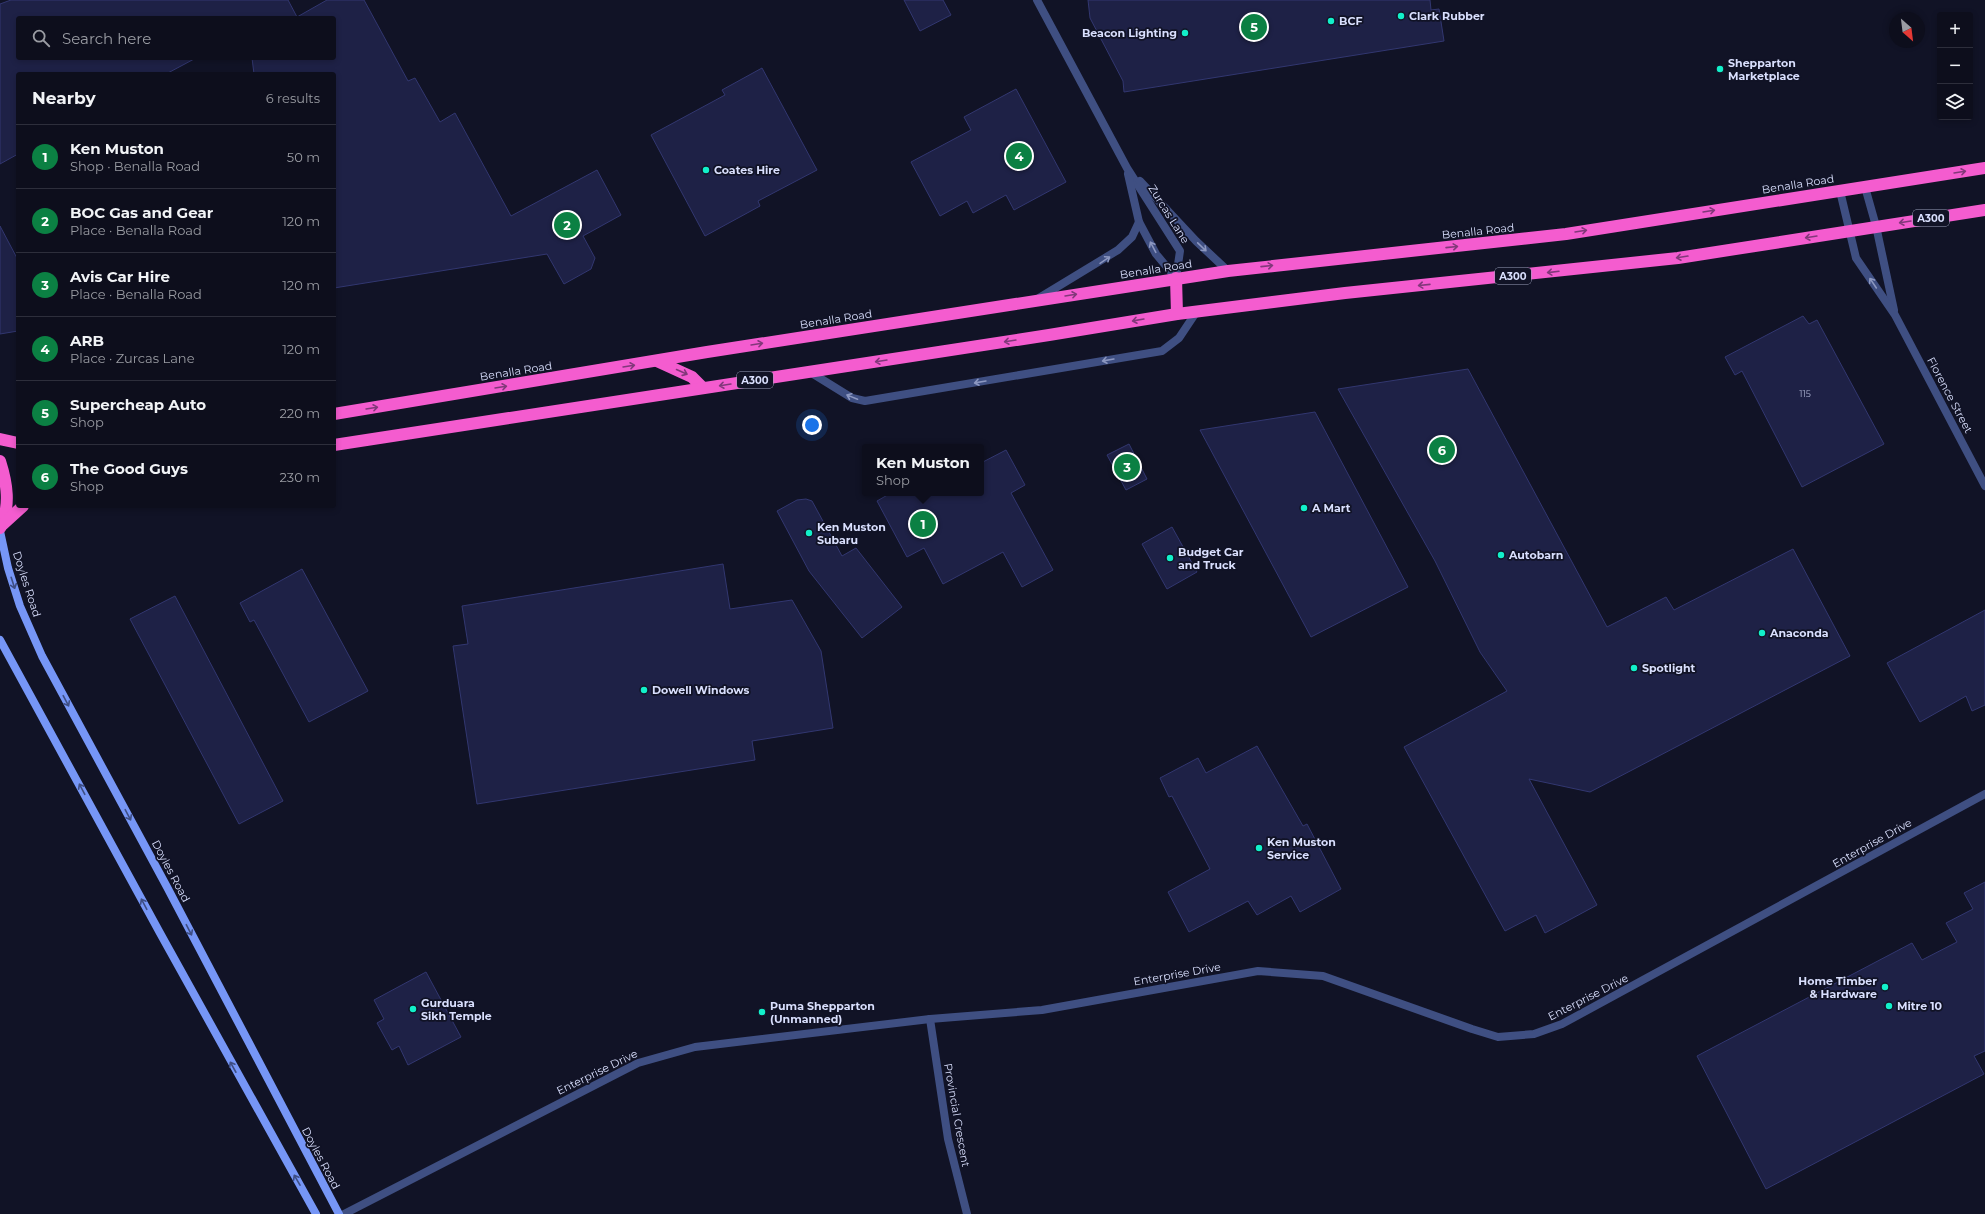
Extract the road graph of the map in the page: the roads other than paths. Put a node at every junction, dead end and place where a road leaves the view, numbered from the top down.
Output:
1 (1037, 0) edge
2 (1127, 168) junction
3 (1985, 168) edge
4 (1865, 186) junction
5 (1840, 191) junction
6 (1985, 210) edge
7 (1139, 222) junction
8 (1876, 226) junction
9 (1849, 230) junction
10 (1228, 270) junction
11 (1176, 278) junction
12 (1035, 301) junction
13 (1197, 311) junction
14 (1177, 314) junction
15 (1895, 315) junction
16 (657, 361) junction
17 (810, 372) junction
18 (703, 388) junction
19 (336, 414) edge
20 (0, 439) edge
21 (16, 443) edge
22 (336, 445) edge
23 (0, 460) edge
24 (1985, 486) edge
25 (21, 508) edge
26 (0, 528) edge
27 (0, 640) edge
28 (1985, 794) edge
29 (930, 1019) junction
30 (316, 1214) edge
31 (339, 1214) edge
32 (344, 1214) edge
33 (967, 1214) edge

1 - 2 street, Zurcas Lane
2 - 7 street, Zurcas Lane
2 -> 10 street, Zurcas Lane
2 - 11 street, Zurcas Lane
4 -> 3 highway, Benalla Road
4 - 5 highway, Benalla Road
4 - 8 street, Florence Street
5 - 9 street, Florence Street
10 -> 5 highway, Benalla Road
6 -> 8 highway, A300
11 -> 7 street, Zurcas Lane
12 -> 7 street
8 - 9 highway, A300
8 - 15 street, Florence Street
9 -> 13 highway, A300
15 -> 9 street, Florence Street
10 - 11 highway, Benalla Road
12 -> 11 highway, Benalla Road
11 - 14 highway
16 -> 12 highway, Benalla Road
13 - 14 highway, A300
13 -> 17 street
14 -> 17 highway, A300
15 - 24 street, Florence Street
16 -> 18 highway
19 -> 16 highway, Benalla Road
17 -> 18 highway, A300
18 - 22 highway, A300
20 - 21 highway
23 - 26 highway
25 - 26 highway
26 -> 31 main road, Doyles Road
30 -> 27 main road
28 - 29 street, Enterprise Drive
29 - 32 street, Enterprise Drive
29 - 33 street, Provincial Crescent

